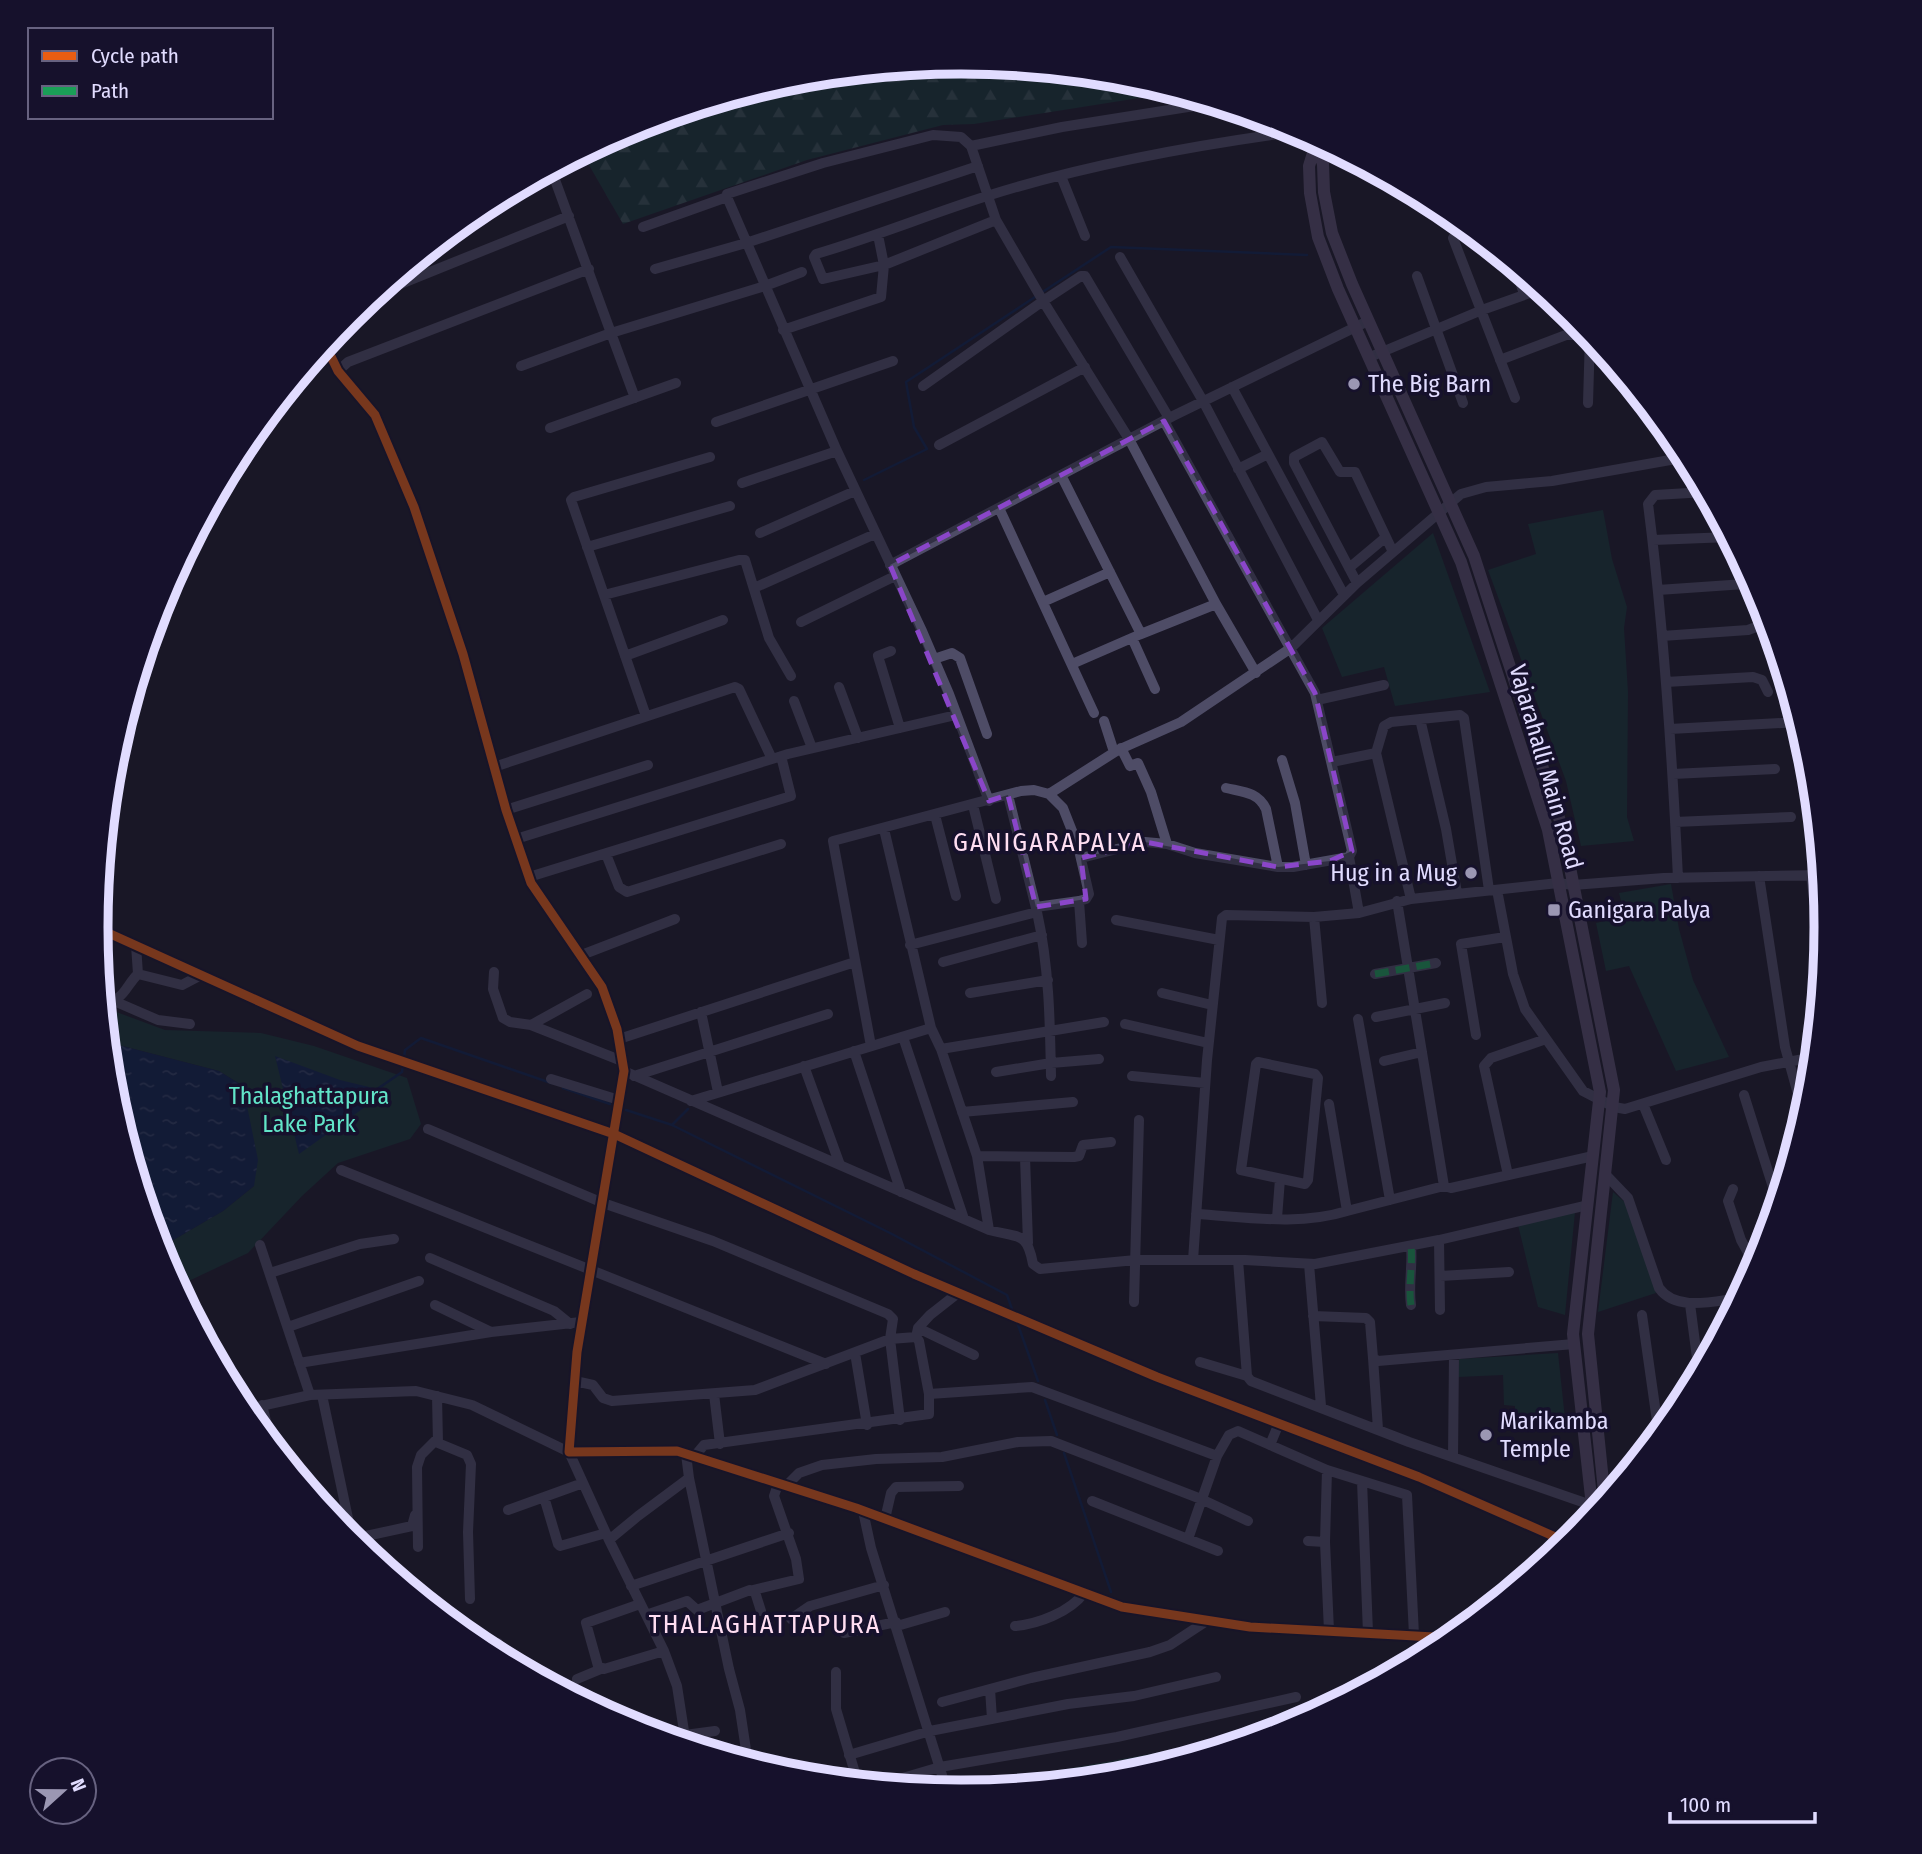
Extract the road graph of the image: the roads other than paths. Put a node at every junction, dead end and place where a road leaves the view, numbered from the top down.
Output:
1 (1193, 106) edge
2 (1277, 134) edge
3 (971, 146) junction
4 (1314, 151) edge
5 (1320, 153) edge
6 (978, 166) junction
7 (1061, 176) junction
8 (554, 177) edge
9 (987, 196) junction
10 (727, 197) junction
11 (569, 216) junction
12 (996, 220) junction
13 (643, 227) dead end
14 (878, 234) junction
15 (1086, 236) dead end
16 (1453, 238) dead end
17 (746, 243) junction
18 (1120, 257) dead end
19 (884, 265) junction
20 (589, 269) junction
21 (655, 270) dead end
22 (802, 272) dead end
23 (1417, 276) dead end
24 (1520, 282) edge
25 (398, 285) edge
26 (765, 286) junction
27 (1531, 292) edge
28 (1524, 294) junction
29 (1043, 301) junction
30 (1482, 310) junction
31 (1368, 321) junction
32 (1355, 327) junction
33 (1437, 329) junction
34 (783, 330) junction
35 (611, 333) junction
36 (1576, 335) edge
37 (1590, 350) edge
38 (1382, 351) junction
39 (329, 353) edge
40 (1370, 357) junction
41 (1500, 360) junction
42 (893, 361) dead end
43 (521, 366) dead end
44 (1084, 367) junction
45 (338, 370) junction
46 (676, 383) dead end
47 (923, 386) dead end
48 (1232, 387) junction
49 (810, 390) junction
50 (635, 398) junction
51 (1515, 398) dead end
52 (1203, 401) junction
53 (1463, 403) dead end
54 (1588, 403) dead end
55 (1166, 419) junction
56 (716, 422) dead end
57 (550, 428) dead end
58 (1129, 439) junction
59 (939, 446) dead end
60 (837, 451) junction
61 (1268, 454) junction
62 (710, 457) dead end
63 (1675, 459) edge
64 (1238, 469) junction
65 (1062, 475) junction
66 (742, 483) dead end
67 (855, 491) junction
68 (1695, 493) edge
69 (1451, 502) junction
70 (730, 506) dead end
71 (999, 508) junction
72 (1440, 512) junction
73 (760, 533) dead end
74 (875, 534) junction
75 (1386, 537) junction
76 (1719, 537) edge
77 (1653, 540) junction
78 (587, 547) junction
79 (1393, 552) junction
80 (890, 565) junction
81 (1349, 568) junction
82 (1110, 572) junction
83 (895, 576) junction
84 (1357, 583) junction
85 (1742, 584) edge
86 (754, 588) junction
87 (1658, 590) junction
88 (604, 595) junction
89 (1344, 596) junction
90 (1043, 602) junction
91 (1216, 604) junction
92 (723, 620) dead end
93 (1318, 620) junction
94 (802, 622) dead end
95 (1759, 626) edge
96 (1136, 636) junction
97 (1662, 636) junction
98 (1291, 648) junction
99 (891, 651) dead end
100 (625, 656) junction
101 (934, 659) junction
102 (1072, 664) junction
103 (1256, 673) junction
104 (791, 676) dead end
105 (1666, 682) junction
106 (1384, 685) dead end
107 (839, 687) dead end
108 (1155, 689) dead end
109 (1768, 692) dead end
110 (794, 701) dead end
111 (1317, 701) junction
112 (1094, 713) dead end
113 (956, 715) junction
114 (646, 716) junction
115 (1420, 719) junction
116 (1104, 721) dead end
117 (1789, 723) edge
118 (900, 728) junction
119 (1670, 729) junction
120 (987, 734) dead end
121 (858, 738) junction
122 (812, 748) junction
123 (1118, 750) junction
124 (1376, 753) junction
125 (776, 758) junction
126 (1282, 760) dead end
127 (1332, 762) junction
128 (648, 765) dead end
129 (494, 767) junction
130 (1775, 769) dead end
131 (1673, 774) junction
132 (1226, 788) dead end
133 (1049, 793) junction
134 (1008, 795) junction
135 (989, 801) junction
136 (973, 805) junction
137 (506, 810) junction
138 (935, 815) junction
139 (1791, 817) dead end
140 (1675, 822) junction
141 (884, 829) junction
142 (516, 839) junction
143 (781, 844) dead end
144 (1167, 844) junction
145 (606, 854) junction
146 (1349, 857) junction
147 (1081, 858) junction
148 (1306, 865) junction
149 (1278, 867) junction
150 (1813, 875) edge
151 (529, 877) junction
152 (1759, 877) junction
153 (1678, 878) junction
154 (1558, 883) junction
155 (1573, 885) junction
156 (1493, 890) junction
157 (1457, 892) junction
158 (956, 896) dead end
159 (996, 899) dead end
160 (1411, 899) junction
161 (1079, 901) junction
162 (1397, 901) junction
163 (1036, 909) junction
164 (1359, 913) junction
165 (1314, 917) junction
166 (675, 919) dead end
167 (1116, 920) dead end
168 (107, 932) edge
169 (1042, 935) junction
170 (1505, 937) junction
171 (1219, 940) junction
172 (1082, 943) dead end
173 (136, 945) junction
174 (910, 945) junction
175 (579, 956) junction
176 (855, 962) junction
177 (943, 962) dead end
178 (1436, 963) dead end
179 (1409, 969) junction
180 (494, 972) dead end
181 (138, 974) junction
182 (1375, 974) dead end
183 (201, 975) junction
184 (1048, 980) junction
185 (970, 993) dead end
186 (1162, 993) dead end
187 (587, 994) dead end
188 (111, 1000) edge
189 (114, 1001) junction
190 (1322, 1003) dead end
191 (1445, 1003) dead end
192 (1212, 1005) junction
193 (1415, 1009) junction
194 (701, 1012) junction
195 (828, 1014) dead end
196 (1376, 1017) dead end
197 (1358, 1020) dead end
198 (1104, 1022) dead end
199 (190, 1024) dead end
200 (1125, 1024) dead end
201 (531, 1025) junction
202 (931, 1028) junction
203 (1051, 1029) junction
204 (1476, 1035) dead end
205 (903, 1037) junction
206 (619, 1039) junction
207 (1546, 1039) junction
208 (1209, 1042) junction
209 (871, 1046) junction
210 (941, 1049) junction
211 (854, 1051) junction
212 (709, 1052) junction
213 (1422, 1052) junction
214 (1100, 1059) dead end
215 (1804, 1059) edge
216 (1384, 1061) dead end
217 (1788, 1061) junction
218 (1051, 1063) junction
219 (804, 1066) junction
220 (627, 1069) junction
221 (996, 1072) dead end
222 (1051, 1076) dead end
223 (1132, 1076) dead end
224 (551, 1079) dead end
225 (1205, 1083) junction
226 (718, 1093) junction
227 (1744, 1095) dead end
228 (1798, 1095) edge
229 (1600, 1099) junction
230 (619, 1100) junction
231 (691, 1101) junction
232 (1073, 1102) dead end
233 (1329, 1104) dead end
234 (1643, 1104) junction
235 (1614, 1107) junction
236 (962, 1112) junction
237 (1139, 1120) dead end
238 (428, 1129) dead end
239 (614, 1134) junction
240 (1111, 1142) dead end
241 (977, 1156) junction
242 (1593, 1156) junction
243 (1025, 1157) junction
244 (1666, 1160) dead end
245 (840, 1165) junction
246 (341, 1170) dead end
247 (1508, 1175) junction
248 (1606, 1175) junction
249 (1280, 1179) junction
250 (1444, 1186) junction
251 (1773, 1187) edge
252 (1734, 1189) dead end
253 (901, 1192) junction
254 (1390, 1200) junction
255 (603, 1203) junction
256 (1588, 1205) junction
257 (1347, 1211) junction
258 (1196, 1214) junction
259 (1277, 1218) junction
260 (964, 1219) junction
261 (989, 1230) junction
262 (394, 1239) dead end
263 (1439, 1240) junction
264 (1028, 1243) junction
265 (260, 1245) dead end
266 (1411, 1246) junction
267 (1749, 1255) edge
268 (430, 1258) dead end
269 (1136, 1259) junction
270 (1193, 1260) junction
271 (1238, 1260) junction
272 (1309, 1264) junction
273 (589, 1269) junction
274 (1509, 1272) dead end
275 (270, 1273) junction
276 (1440, 1276) junction
277 (419, 1281) dead end
278 (958, 1293) junction
279 (1728, 1299) edge
280 (1134, 1302) dead end
281 (1690, 1304) junction
282 (1411, 1305) dead end
283 (435, 1306) dead end
284 (1440, 1310) dead end
285 (1642, 1315) dead end
286 (1313, 1316) junction
287 (576, 1323) junction
288 (288, 1327) junction
289 (491, 1332) junction
290 (917, 1333) junction
291 (890, 1339) junction
292 (1574, 1344) junction
293 (855, 1353) junction
294 (974, 1355) dead end
295 (1454, 1355) junction
296 (1373, 1358) junction
297 (1697, 1359) edge
298 (1200, 1362) dead end
299 (299, 1363) junction
300 (826, 1364) junction
301 (1247, 1376) junction
302 (575, 1381) junction
303 (713, 1394) junction
304 (929, 1394) junction
305 (310, 1395) junction
306 (322, 1395) junction
307 (437, 1396) junction
308 (262, 1405) junction
309 (1321, 1406) junction
310 (255, 1407) edge
311 (900, 1420) junction
312 (1657, 1421) edge
313 (266, 1422) edge
314 (1279, 1423) junction
315 (867, 1424) junction
316 (1378, 1429) junction
317 (437, 1439) junction
318 (720, 1444) junction
319 (1270, 1445) junction
320 (569, 1452) junction
321 (690, 1455) junction
322 (1217, 1456) junction
323 (1453, 1457) junction
324 (1327, 1470) junction
325 (689, 1478) junction
326 (1362, 1481) junction
327 (583, 1483) junction
328 (782, 1485) junction
329 (959, 1486) dead end
330 (1604, 1489) edge
331 (544, 1497) junction
332 (1201, 1499) junction
333 (1091, 1502) dead end
334 (1591, 1503) edge
335 (1586, 1508) edge
336 (417, 1509) junction
337 (508, 1510) dead end
338 (863, 1511) junction
339 (885, 1519) junction
340 (348, 1521) edge
341 (1248, 1521) dead end
342 (788, 1534) junction
343 (608, 1536) junction
344 (364, 1538) edge
345 (1558, 1538) edge
346 (1188, 1539) junction
347 (1308, 1541) dead end
348 (1325, 1542) junction
349 (418, 1547) dead end
350 (1218, 1551) dead end
351 (708, 1562) junction
352 (884, 1585) junction
353 (631, 1586) junction
354 (753, 1590) junction
355 (1084, 1594) junction
356 (470, 1600) dead end
357 (716, 1602) junction
358 (640, 1604) junction
359 (761, 1612) dead end
360 (945, 1612) dead end
361 (646, 1615) junction
362 (791, 1619) dead end
363 (1208, 1620) junction
364 (896, 1624) junction
365 (1015, 1626) dead end
366 (1329, 1631) junction
367 (844, 1633) dead end
368 (1368, 1633) junction
369 (1414, 1635) junction
370 (1435, 1637) edge
371 (664, 1651) junction
372 (601, 1668) junction
373 (836, 1672) dead end
374 (1216, 1677) dead end
375 (577, 1679) dead end
376 (990, 1689) junction
377 (1296, 1698) dead end
378 (942, 1702) dead end
379 (992, 1719) junction
380 (715, 1731) dead end
381 (930, 1731) junction
382 (685, 1734) edge
383 (695, 1737) edge
384 (746, 1753) edge
385 (849, 1755) junction
386 (940, 1767) junction
387 (855, 1774) edge
388 (901, 1779) edge
389 (944, 1780) edge

1 - 3 street
2 - 7 street
3 - 6 street
3 - 10 street
4 - 32 main road, Vajarahalli Main Road
5 - 31 main road, Vajarahalli Main Road
6 - 9 street
6 - 17 street
7 - 9 street
7 - 15 street
8 - 11 street
9 - 12 street
9 - 14 street
10 - 13 street
10 - 17 street
11 - 20 street
11 - 25 street
12 - 19 street
12 - 29 street
14 - 19 street
14 - 19 street
16 - 30 street
17 - 21 street
17 - 26 street
18 - 52 street
19 - 34 street
20 - 35 street
20 - 45 street
22 - 26 street
23 - 33 street
24 - 28 street
26 - 34 street
26 - 35 street
27 - 28 street
28 - 30 street
29 - 44 street
29 - 47 street
29 - 55 street
30 - 33 street
30 - 41 street
31 - 32 street
31 - 38 main road, Vajarahalli Main Road
32 - 40 main road, Vajarahalli Main Road
32 - 48 street
33 - 38 street
33 - 53 street
34 - 49 street
35 - 43 street
35 - 50 street
36 - 41 street
37 - 54 street
38 - 40 street
38 - 69 main road, Vajarahalli Main Road
39 - 45 street
40 - 72 main road, Vajarahalli Main Road
41 - 51 street
42 - 49 street
44 - 58 street
44 - 59 street
45 - 129 street
46 - 50 street
48 - 52 street
48 - 61 street
49 - 56 street
49 - 60 street
50 - 57 street
52 - 55 street
52 - 64 street
55 - 58 street
55 - 98 street
58 - 65 street
58 - 91 street
60 - 66 street
60 - 67 street
61 - 64 street
61 - 89 street
62 - 78 street
63 - 69 street
64 - 93 street
65 - 71 street
65 - 82 street
67 - 73 street
67 - 74 street
68 - 77 street
69 - 72 street
69 - 155 main road, Vajarahalli Main Road
70 - 78 street
71 - 80 street
71 - 90 street
72 - 79 street
72 - 154 main road, Vajarahalli Main Road
74 - 80 street
74 - 86 street
75 - 79 street
75 - 81 street
75 - 81 street
76 - 77 street
77 - 87 street
78 - 88 street
79 - 84 street
80 - 83 street
81 - 84 street
82 - 90 street
82 - 96 street
83 - 94 street
83 - 101 street
84 - 89 street
85 - 87 street
86 - 88 street
86 - 104 street
87 - 97 street
88 - 100 street
89 - 93 street
90 - 102 street
91 - 96 street
91 - 103 street
92 - 100 street
93 - 98 street
95 - 97 street
96 - 102 street
96 - 108 street
97 - 105 street
98 - 103 street
98 - 111 street
99 - 118 street
100 - 114 street
101 - 113 street
101 - 120 street
102 - 112 street
103 - 123 street
105 - 109 street
105 - 119 street
106 - 111 street
107 - 121 street
110 - 122 street
111 - 127 street
113 - 118 street
113 - 135 street
114 - 125 street
114 - 129 street
115 - 124 street
115 - 156 street
115 - 157 street
116 - 123 street
117 - 119 street
118 - 121 street
119 - 131 street
121 - 122 street
122 - 125 street
123 - 133 street
123 - 144 street
124 - 127 street
124 - 160 street
125 - 142 street
125 - 145 street
126 - 148 street
127 - 146 street
128 - 137 street
129 - 137 street
130 - 131 street
131 - 140 street
132 - 149 street
133 - 134 street
133 - 147 street
134 - 135 street
134 - 163 street
135 - 136 street
136 - 138 street
136 - 159 street
137 - 142 street
138 - 141 street
138 - 158 street
139 - 140 street
140 - 153 street
141 - 174 street
141 - 176 street
142 - 151 street
143 - 145 street
144 - 147 street
144 - 149 street
145 - 151 street
146 - 148 street
146 - 164 street
147 - 161 street
148 - 149 street
150 - 152 street
151 - 175 street
152 - 153 street
152 - 217 street
153 - 155 street
154 - 155 street
154 - 156 street
154 - 229 main road, Vajarahalli Main Road
155 - 235 main road, Vajarahalli Main Road
156 - 157 street
156 - 170 street
157 - 160 street
160 - 162 street
161 - 163 street
161 - 172 street
162 - 164 street
162 - 179 street
163 - 169 street
163 - 174 street
164 - 165 street
165 - 171 street
165 - 190 street
166 - 175 street
167 - 171 street
168 - 173 street
169 - 177 street
169 - 184 street
170 - 204 street
170 - 207 street
171 - 192 street
173 - 181 street
173 - 183 street
174 - 202 street
175 - 206 street
176 - 194 street
176 - 209 street
178 - 179 street
179 - 182 street
179 - 193 street
180 - 201 street
181 - 183 street
181 - 189 street
183 - 239 street
184 - 185 street
184 - 203 street
186 - 192 street
187 - 201 street
188 - 189 street
189 - 199 street
191 - 193 street
192 - 208 street
193 - 196 street
193 - 213 street
194 - 206 street
194 - 212 street
195 - 212 street
197 - 254 street
198 - 203 street
200 - 208 street
201 - 220 street
202 - 205 street
202 - 210 street
203 - 210 street
203 - 218 street
205 - 209 street
205 - 260 street
206 - 220 street
207 - 229 street
207 - 247 street
208 - 225 street
209 - 211 street
210 - 236 street
211 - 219 street
211 - 253 street
212 - 220 street
212 - 226 street
213 - 216 street
213 - 250 street
214 - 218 street
215 - 217 street
217 - 228 street
217 - 234 street
218 - 221 street
218 - 222 street
219 - 226 street
219 - 245 street
220 - 230 street
220 - 231 street
223 - 225 street
224 - 230 street
225 - 258 street
226 - 231 street
227 - 251 street
229 - 235 street
229 - 242 main road, Vajarahalli Main Road
230 - 239 street
231 - 245 street
232 - 236 street
233 - 257 street
234 - 235 street
234 - 244 street
235 - 248 main road, Vajarahalli Main Road
236 - 241 street
237 - 269 street
238 - 255 street
239 - 255 street
239 - 278 street
240 - 243 street
241 - 243 street
241 - 261 street
242 - 247 street
242 - 256 main road, Vajarahalli Main Road
243 - 264 street
245 - 253 street
246 - 273 street
247 - 250 street
248 - 281 street
248 - 330 main road, Vajarahalli Main Road
249 - 249 street
249 - 259 street
250 - 254 street
252 - 267 street
253 - 260 street
254 - 257 street
255 - 273 street
255 - 291 street
256 - 263 street
256 - 292 main road, Vajarahalli Main Road
257 - 259 street
258 - 259 street
258 - 270 street
260 - 261 street
261 - 264 street
262 - 275 street
263 - 266 street
263 - 276 street
264 - 269 street
265 - 275 street
266 - 272 street
266 - 282 street
268 - 287 street
269 - 270 street
269 - 280 street
270 - 271 street
271 - 272 street
271 - 301 street
272 - 286 street
273 - 287 street
273 - 300 street
274 - 276 street
275 - 288 street
276 - 284 street
277 - 288 street
278 - 290 street
278 - 314 street
279 - 281 street
281 - 297 street
283 - 289 street
285 - 312 street
286 - 296 street
286 - 309 street
287 - 289 street
287 - 302 street
288 - 299 street
289 - 299 street
290 - 291 street
290 - 294 street
290 - 304 street
291 - 293 street
291 - 311 street
292 - 295 street
292 - 334 main road, Vajarahalli Main Road
293 - 300 street
293 - 315 street
295 - 296 street
295 - 323 street
296 - 316 street
298 - 301 street
299 - 305 street
300 - 303 street
301 - 309 street
302 - 303 street
302 - 320 street
303 - 318 street
304 - 311 street
304 - 322 street
305 - 306 street
305 - 308 street
306 - 307 street
306 - 340 street
307 - 317 street
307 - 320 street
308 - 310 street
308 - 313 street
309 - 316 street
311 - 315 street
314 - 319 street
314 - 345 street
315 - 318 street
316 - 323 street
317 - 336 street
317 - 356 street
318 - 321 street
319 - 322 street
319 - 324 street
320 - 321 street
320 - 327 street
321 - 325 street
321 - 328 street
322 - 332 street
323 - 335 street
324 - 326 street
324 - 348 street
325 - 343 street
325 - 351 street
326 - 368 street
326 - 369 street
327 - 331 street
327 - 343 street
328 - 332 street
328 - 338 street
328 - 342 street
329 - 339 street
331 - 337 street
331 - 343 street
332 - 341 street
332 - 346 street
333 - 346 street
336 - 344 street
336 - 349 street
338 - 339 street
338 - 352 street
339 - 355 street
342 - 351 street
342 - 354 street
343 - 353 street
346 - 350 street
347 - 348 street
348 - 366 street
351 - 353 street
351 - 357 street
352 - 362 street
352 - 364 street
353 - 358 street
354 - 357 street
354 - 359 street
355 - 363 street
355 - 365 street
357 - 361 street
357 - 384 street
358 - 361 street
358 - 372 street
360 - 364 street
361 - 371 street
363 - 366 street
363 - 376 street
364 - 367 street
364 - 381 street
366 - 368 street
368 - 369 street
369 - 370 street
371 - 372 street
371 - 382 street
372 - 375 street
373 - 385 street
374 - 379 street
376 - 378 street
376 - 379 street
377 - 386 street
379 - 381 street
380 - 383 street
381 - 385 street
381 - 386 street
385 - 387 street
386 - 388 street
386 - 389 street

